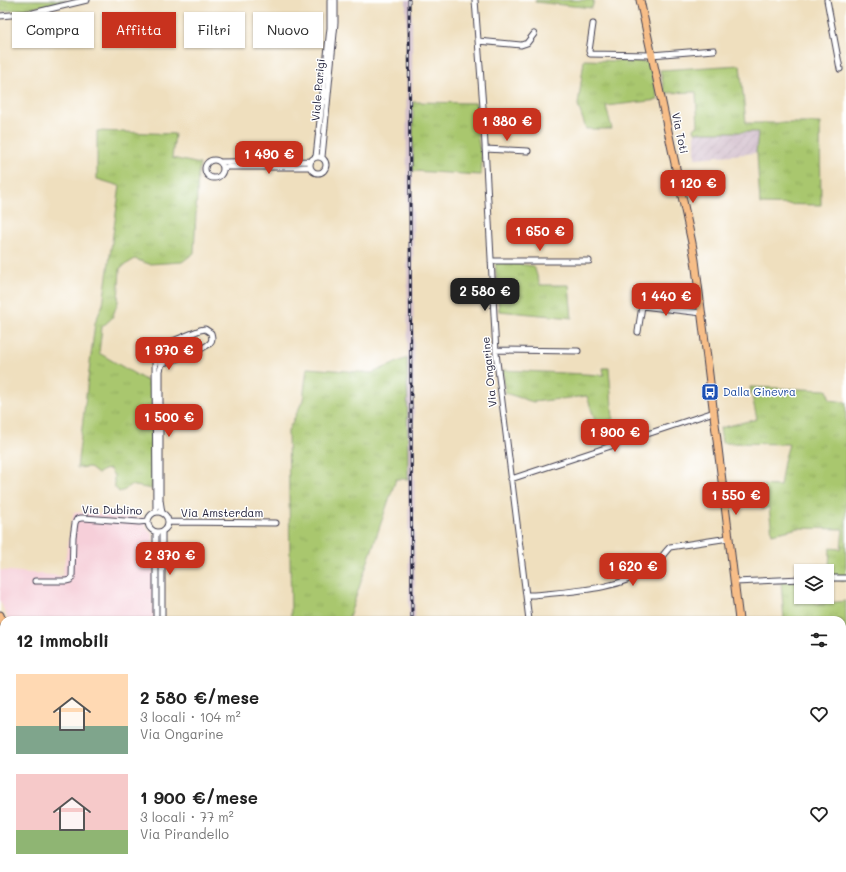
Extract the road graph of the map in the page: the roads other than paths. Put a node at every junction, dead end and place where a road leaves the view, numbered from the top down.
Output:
1 (86, 0) edge
2 (330, 0) edge
3 (335, 0) edge
4 (475, 0) edge
5 (640, 0) edge
6 (827, 0) edge
7 (0, 16) edge
8 (593, 24) dead end
9 (534, 34) dead end
10 (478, 41) junction
11 (714, 50) dead end
12 (651, 55) junction
13 (840, 69) dead end
14 (485, 150) junction
15 (528, 151) dead end
16 (319, 157) junction
17 (311, 161) junction
18 (220, 162) junction
19 (310, 167) junction
20 (223, 169) junction
21 (491, 261) junction
22 (589, 261) dead end
23 (702, 313) junction
24 (638, 332) dead end
25 (496, 350) junction
26 (578, 351) dead end
27 (155, 357) junction
28 (162, 363) junction
29 (714, 413) junction
30 (511, 479) junction
31 (156, 512) junction
32 (162, 513) junction
33 (148, 521) junction
34 (168, 522) junction
35 (276, 523) dead end
36 (159, 532) junction
37 (729, 538) junction
38 (834, 578) edge
39 (846, 578) edge
40 (794, 579) edge
41 (35, 581) dead end
42 (734, 582) junction
43 (526, 595) junction
44 (156, 616) edge
45 (162, 616) edge
46 (529, 616) edge
47 (738, 616) edge

1 - 7 street
2 - 16 street, Viale Parigi
3 - 16 street, Viale Parigi
4 - 10 street, Via Ongarine
5 - 12 main road, Via Toti
6 - 13 street
8 - 12 street
9 - 10 street
10 - 14 street, Via Ongarine
11 - 12 street
12 - 23 main road, Via Toti
14 - 15 street
14 - 21 street, Via Ongarine
16 - 17 street
16 - 19 street, Viale Parigi
17 - 18 street
17 - 19 street
18 - 20 street
18 - 20 street
19 - 20 street
21 - 22 street
21 - 25 street, Via Ongarine
23 - 24 street
23 - 29 main road, Via Toti
25 - 26 street
25 - 30 street, Via Ongarine
27 - 28 street
27 - 28 street
27 - 31 street
28 - 32 street
29 - 30 street
29 - 37 main road, Via Toti
30 - 43 street, Via Ongarine
31 - 32 street
31 - 33 street
32 - 34 street
33 - 36 street
33 - 41 street, Via Dublino
34 - 35 street, Via Amsterdam
34 - 36 street
36 - 44 street
36 - 45 street
37 - 42 main road, Via Toti
37 - 43 street
38 - 39 street
40 - 42 street
42 - 47 main road, Via Toti
43 - 46 street, Via Ongarine

